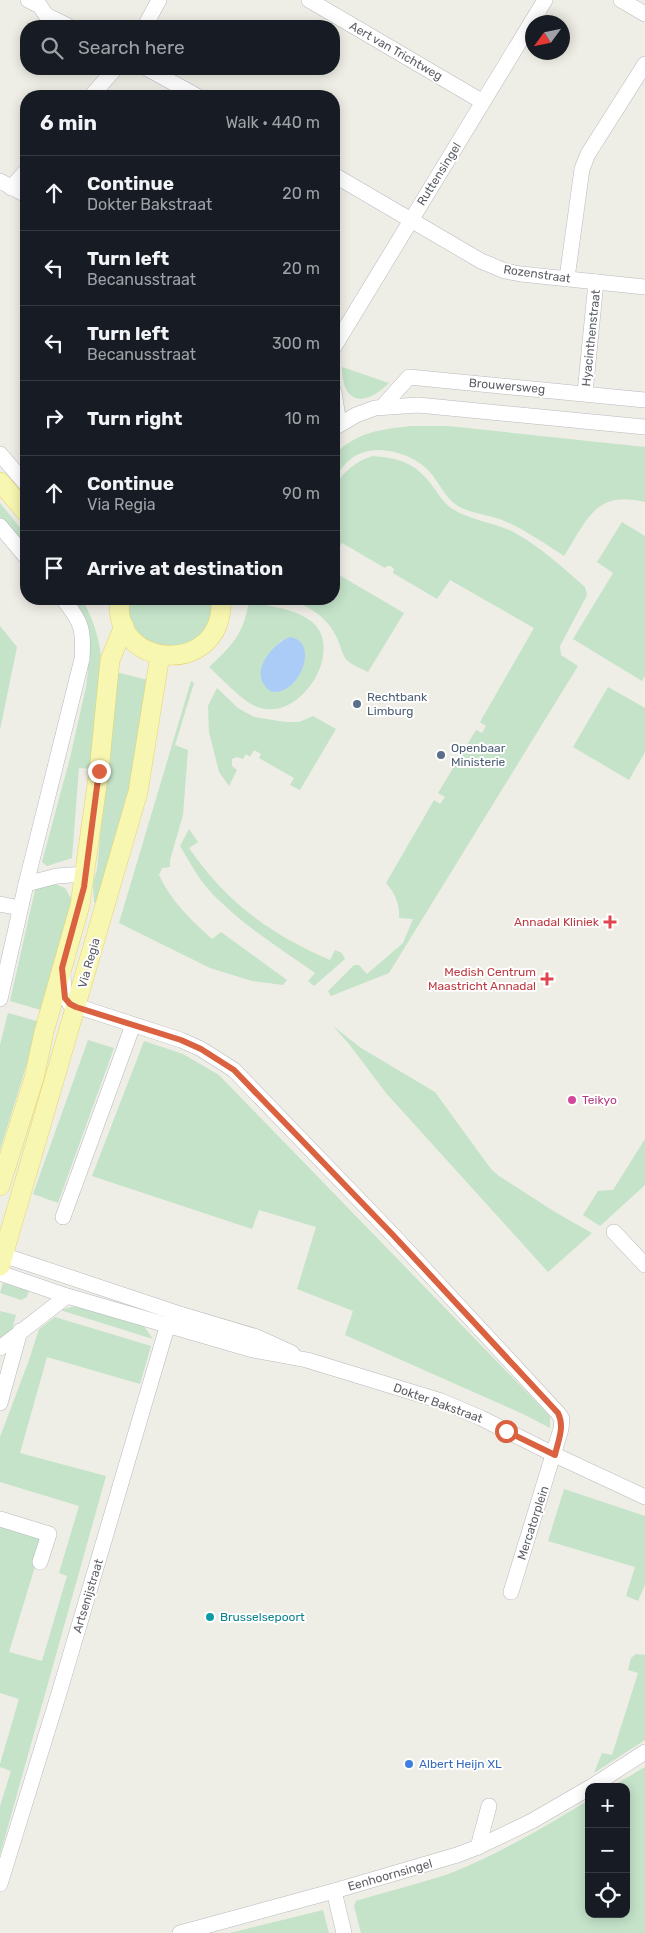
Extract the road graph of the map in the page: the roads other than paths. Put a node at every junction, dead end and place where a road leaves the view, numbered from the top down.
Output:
1 (28, 0) edge
2 (159, 0) edge
3 (309, 0) edge
4 (545, 0) edge
5 (622, 0) edge
6 (645, 14) edge
7 (56, 20) edge
8 (148, 20) edge
9 (645, 64) edge
10 (110, 75) edge
11 (159, 75) edge
12 (96, 90) edge
13 (187, 90) edge
14 (483, 102) junction
15 (20, 175) edge
16 (340, 179) edge
17 (6, 185) edge
18 (20, 192) edge
19 (410, 220) junction
20 (567, 278) junction
21 (596, 282) junction
22 (645, 287) edge
23 (340, 337) edge
24 (585, 394) junction
25 (645, 400) edge
26 (382, 407) junction
27 (340, 424) edge
28 (645, 427) edge
29 (0, 454) edge
30 (20, 477) edge
31 (0, 482) edge
32 (20, 505) edge
33 (0, 526) edge
34 (20, 550) edge
35 (68, 605) edge
36 (119, 605) edge
37 (221, 605) edge
38 (124, 626) junction
39 (160, 655) junction
40 (85, 874) junction
41 (26, 884) junction
42 (0, 904) edge
43 (20, 908) junction
44 (62, 968) junction
45 (0, 1000) edge
46 (76, 1007) junction
47 (133, 1025) junction
48 (0, 1186) edge
49 (63, 1217) dead end
50 (614, 1232) dead end
51 (1, 1262) edge
52 (645, 1265) edge
53 (67, 1296) junction
54 (183, 1315) junction
55 (168, 1325) junction
56 (20, 1331) junction
57 (0, 1348) edge
58 (307, 1360) junction
59 (0, 1403) edge
60 (555, 1455) junction
61 (645, 1497) edge
62 (0, 1519) edge
63 (40, 1562) dead end
64 (511, 1592) dead end
65 (645, 1752) edge
66 (596, 1783) edge
67 (585, 1790) edge
68 (489, 1806) dead end
69 (478, 1847) junction
70 (0, 1884) edge
71 (334, 1891) junction
72 (180, 1933) edge
73 (344, 1933) edge

1 - 7 street
2 - 8 street
3 - 14 street, Aert van Trichtweg
4 - 14 street, Ruttensingel
5 - 6 street
9 - 20 street
10 - 12 street
11 - 13 street
14 - 19 street, Ruttensingel
15 - 17 street
16 - 19 street, Rozenstraat
17 - 18 street
19 - 20 street, Rozenstraat
19 - 23 street, Ruttensingel
20 - 21 street, Rozenstraat
21 - 22 street, Rozenstraat
21 - 24 street, Hyacinthenstraat
24 - 25 street, Brouwersweg
24 - 26 street, Brouwersweg
26 - 27 street, Brouwersweg
26 - 28 street, Brouwersweg
29 - 30 street
31 - 32 main road
33 - 34 street
35 - 41 street
36 - 38 main road
37 - 39 main road
38 - 39 main road
38 - 40 main road, Via Regia
39 - 46 main road, Via Regia
40 - 41 street
40 - 44 main road, Via Regia
41 - 43 street
42 - 43 street
43 - 45 street
44 - 46 street
44 - 48 main road, Via Regia
46 - 47 street, Mercatorplein
46 - 51 main road, Via Regia
47 - 49 street
47 - 60 street, Mercatorplein
50 - 52 street
51 - 53 street, Dokter Bakstraat
51 - 54 street, Dokter Bakstraat
53 - 55 street, Dokter Bakstraat
53 - 56 street
54 - 55 street
54 - 58 street, Dokter Bakstraat
55 - 58 street, Dokter Bakstraat
55 - 70 street, Artsenijstraat
56 - 57 street
56 - 59 street
58 - 60 street, Dokter Bakstraat
60 - 61 street, Dokter Bakstraat
60 - 64 street, Mercatorplein
62 - 63 street
65 - 66 street, Eenhoornsingel
67 - 69 street, Eenhoornsingel
68 - 69 street
69 - 71 street, Eenhoornsingel
71 - 72 street, Eenhoornsingel
71 - 73 street

